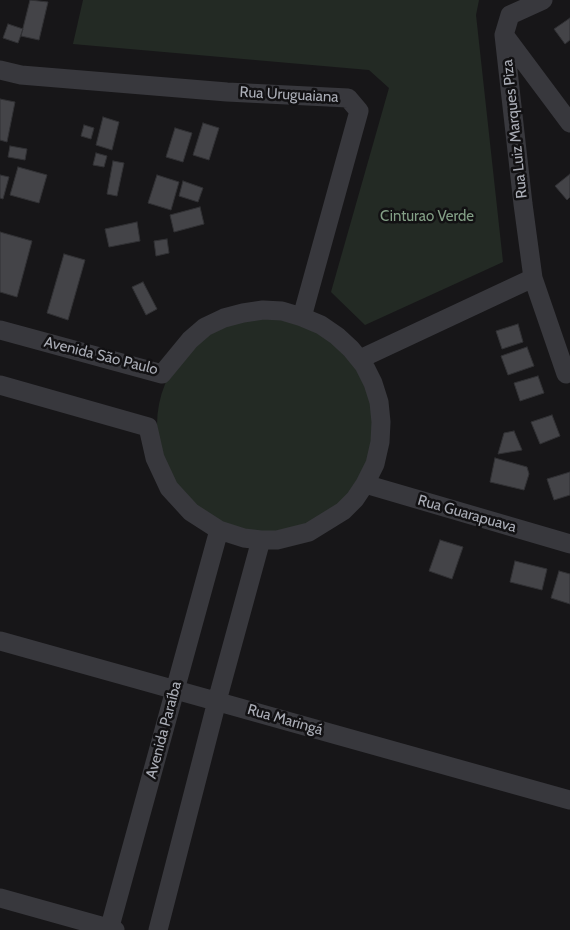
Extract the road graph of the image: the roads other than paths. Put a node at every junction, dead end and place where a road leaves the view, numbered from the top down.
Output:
1 (542, 0) edge
2 (504, 35) junction
3 (0, 70) edge
4 (570, 123) edge
5 (533, 278) junction
6 (302, 316) junction
7 (0, 330) edge
8 (360, 360) junction
9 (570, 372) edge
10 (0, 385) edge
11 (365, 484) junction
12 (218, 530) junction
13 (261, 540) junction
14 (570, 544) edge
15 (0, 641) edge
16 (175, 690) junction
17 (216, 701) junction
18 (570, 800) edge
19 (0, 898) edge
20 (111, 930) edge
21 (158, 930) edge

1 - 2 street
2 - 4 street
2 - 5 street, Rua Luiz Marques Piza
3 - 6 street, Rua Uruguaiana
5 - 8 street
5 - 9 street, Rua Luiz Marques Piza
6 - 7 street, Avenida São Paulo
6 - 8 street, Avenida São Paulo
8 - 11 street, Avenida São Paulo
10 - 12 street, Avenida São Paulo
11 - 13 street, Avenida São Paulo
11 - 14 street, Rua Guarapuava
12 - 13 street, Avenida São Paulo
12 - 16 street, Avenida Paraíba
13 - 17 street
15 - 16 street, Rua Maringá
16 - 17 street, Rua Maringá
16 - 20 street, Avenida Paraíba
17 - 18 street, Rua Maringá
17 - 21 street
19 - 20 street

